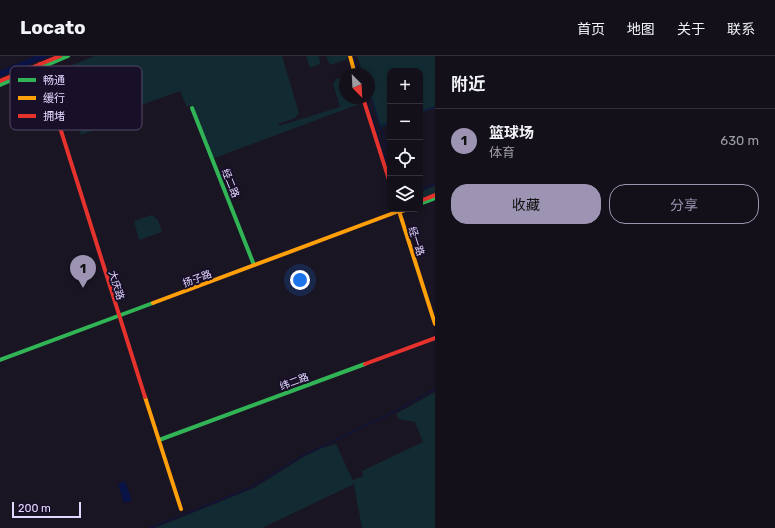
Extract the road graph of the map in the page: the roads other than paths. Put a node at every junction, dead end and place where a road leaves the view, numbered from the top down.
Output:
1 (60, 56) edge
2 (68, 56) edge
3 (350, 56) edge
4 (41, 66) joint
5 (354, 68) edge
6 (10, 77) edge
7 (10, 80) edge
8 (0, 81) edge
9 (0, 84) edge
10 (365, 104) edge
11 (192, 108) dead end
12 (61, 130) edge
13 (388, 176) edge
14 (435, 195) edge
15 (435, 198) edge
16 (423, 200) edge
17 (423, 203) edge
18 (394, 212) edge
19 (400, 212) edge
20 (254, 265) junction
21 (119, 316) junction
22 (435, 324) edge
23 (435, 338) edge
24 (0, 360) edge
25 (159, 440) junction
26 (181, 509) dead end

1 - 4 street
2 - 4 street
3 - 5 street
6 - 8 street
7 - 9 street
10 - 13 street
11 - 20 street, 经二路
12 - 21 street, 大庆路
14 - 16 street
15 - 17 street
18 - 20 street, 扬子路
19 - 22 street, 经一路
20 - 21 street, 扬子路
21 - 24 street, 扬子路
21 - 25 street, 大庆路
23 - 25 street, 纬二路
25 - 26 street, 大庆路

